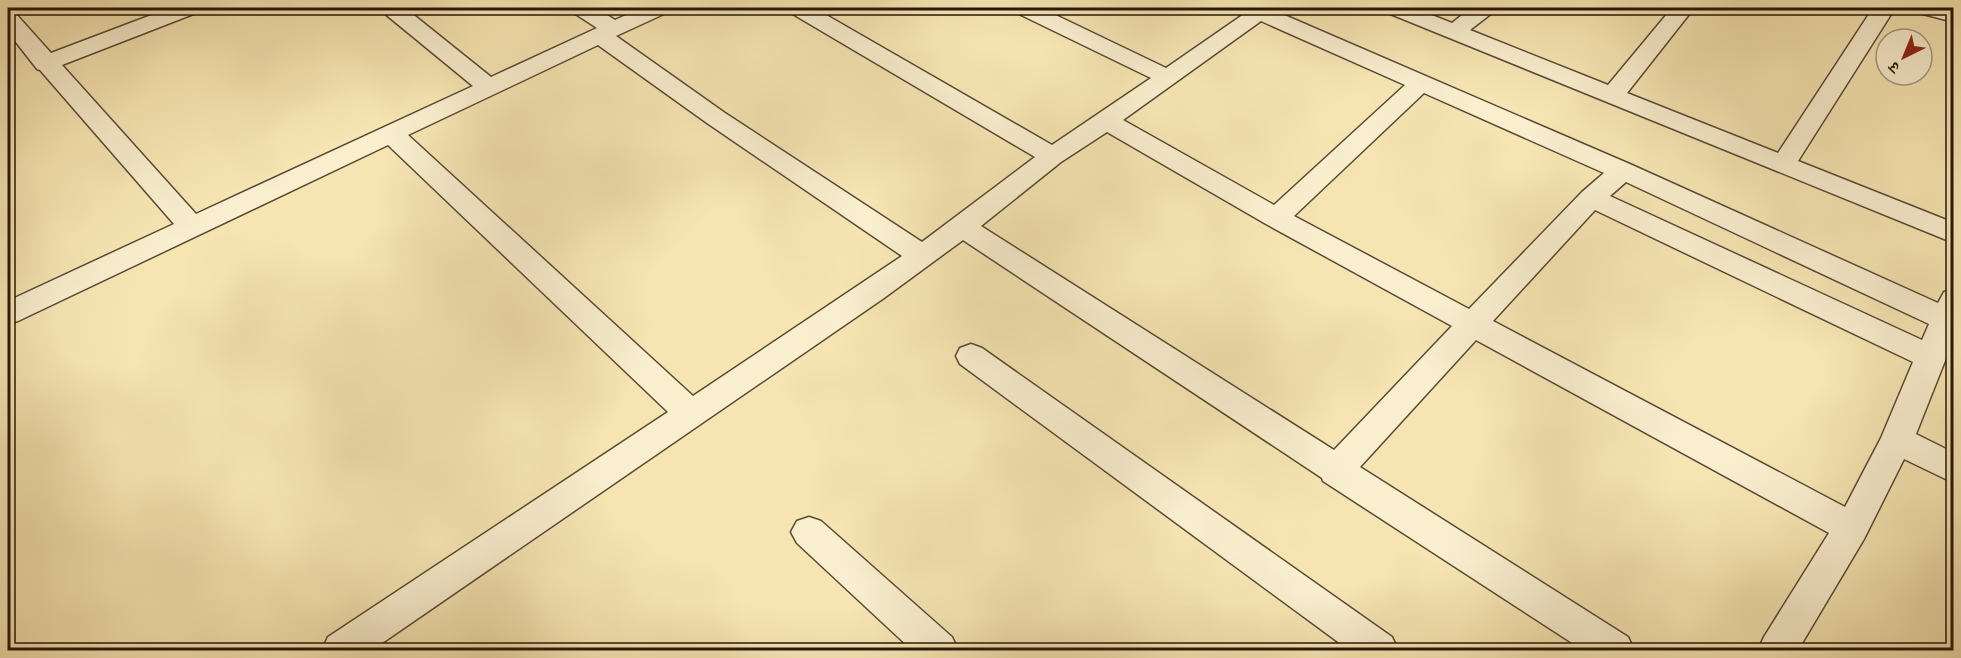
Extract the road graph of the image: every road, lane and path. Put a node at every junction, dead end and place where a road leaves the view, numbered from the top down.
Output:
1 (18, 8) edge
2 (188, 8) edge
3 (392, 8) edge
4 (582, 8) edge
5 (658, 8) edge
6 (799, 8) edge
7 (1025, 8) edge
8 (1396, 8) edge
9 (1484, 8) edge
10 (1683, 8) edge
11 (1884, 8) edge
12 (1928, 8) edge
13 (1258, 9) edge
14 (8, 11) edge
15 (1953, 16) edge
16 (8, 19) edge
17 (606, 32) junction
18 (1455, 32) junction
19 (45, 64) junction
20 (1167, 78) junction
21 (1420, 83) junction
22 (489, 87) junction
23 (1612, 95) junction
24 (1106, 121) junction
25 (390, 133) junction
26 (1052, 156) junction
27 (1783, 165) junction
28 (1623, 171) junction
29 (1591, 198) junction
30 (1276, 218) junction
31 (191, 226) junction
32 (962, 227) junction
33 (1953, 234) edge
34 (922, 256) junction
35 (12, 302) edge
36 (1951, 314) edge
37 (1471, 325) junction
38 (971, 356) dead end
39 (1930, 357) junction
40 (691, 414) junction
41 (1897, 440) junction
42 (1953, 469) edge
43 (1335, 471) junction
44 (1852, 528) junction
45 (808, 532) dead end
46 (341, 651) edge
47 (939, 651) edge
48 (1380, 651) edge
49 (1615, 651) edge
50 (1777, 651) edge

1 - 14 street
2 - 19 street
3 - 22 street
4 - 17 street
5 - 17 street
6 - 26 street
7 - 20 street
8 - 18 street
9 - 18 street
10 - 23 street
11 - 27 street
12 - 15 street
13 - 20 street
13 - 21 street
16 - 19 street
17 - 22 street
17 - 34 street
18 - 23 street
19 - 31 street
20 - 24 street
21 - 28 street
21 - 30 street
22 - 25 street
23 - 27 street
24 - 26 street
24 - 30 street
25 - 31 street
25 - 40 street
26 - 32 street
27 - 33 street
28 - 29 street
28 - 36 street
29 - 37 street
29 - 39 street
30 - 37 street
31 - 35 street
32 - 34 street
32 - 43 street
34 - 40 street
36 - 39 street
37 - 43 street
37 - 44 street
38 - 48 street
39 - 41 street
40 - 46 street
41 - 42 street
41 - 44 street
43 - 49 street
44 - 50 street
45 - 47 street

